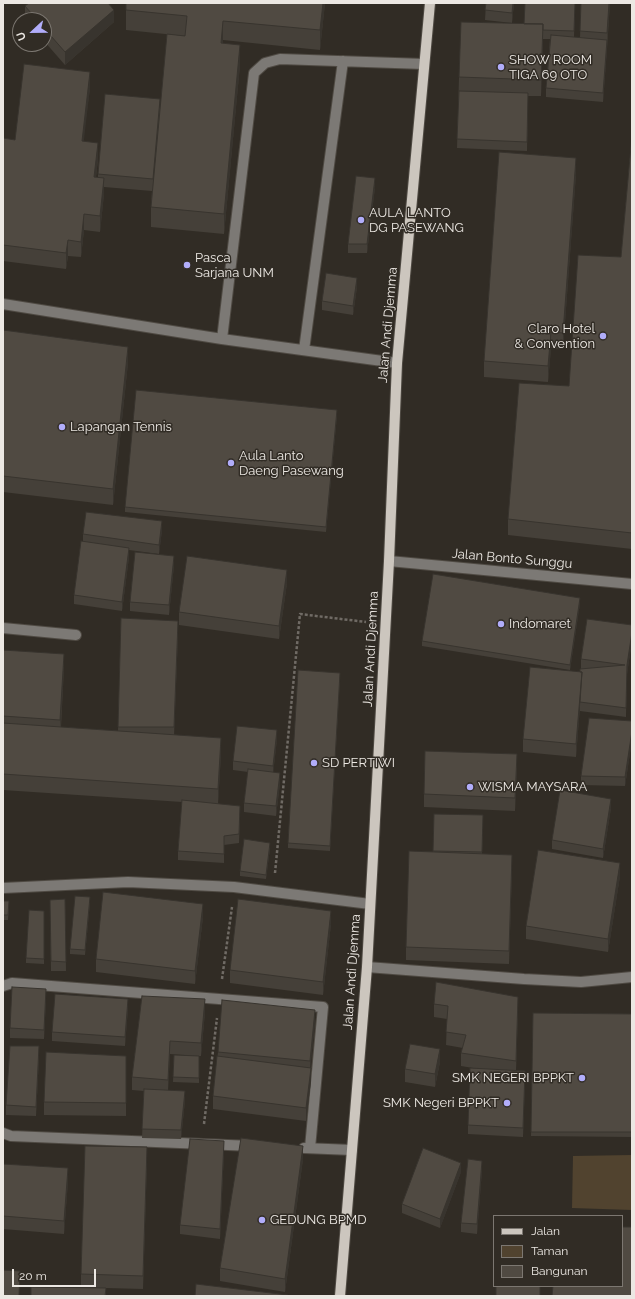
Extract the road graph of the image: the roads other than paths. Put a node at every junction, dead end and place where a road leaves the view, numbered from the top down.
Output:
1 (430, 3) edge
2 (343, 61) junction
3 (424, 64) junction
4 (3, 304) edge
5 (222, 339) junction
6 (304, 350) junction
7 (397, 362) junction
8 (390, 561) junction
9 (632, 584) edge
10 (3, 628) edge
11 (76, 635) dead end
12 (3, 888) edge
13 (370, 904) junction
14 (367, 967) junction
15 (632, 978) edge
16 (3, 986) edge
17 (3, 1133) edge
18 (263, 1146) edge
19 (294, 1148) edge
20 (310, 1148) junction
21 (352, 1150) junction
22 (340, 1296) edge

1 - 3 main road, Jalan Andi Djemma
2 - 3 street
2 - 5 street
2 - 6 street
3 - 7 main road, Jalan Andi Djemma
4 - 5 street
5 - 6 street
6 - 7 street
7 - 8 main road, Jalan Andi Djemma
8 - 9 street, Jalan Bonto Sunggu
8 - 13 main road, Jalan Andi Djemma
10 - 11 street
12 - 13 street
13 - 14 main road, Jalan Andi Djemma
14 - 15 street
14 - 21 main road, Jalan Andi Djemma
16 - 20 street
17 - 18 street
19 - 20 street
20 - 21 street
21 - 22 main road, Jalan Andi Djemma

